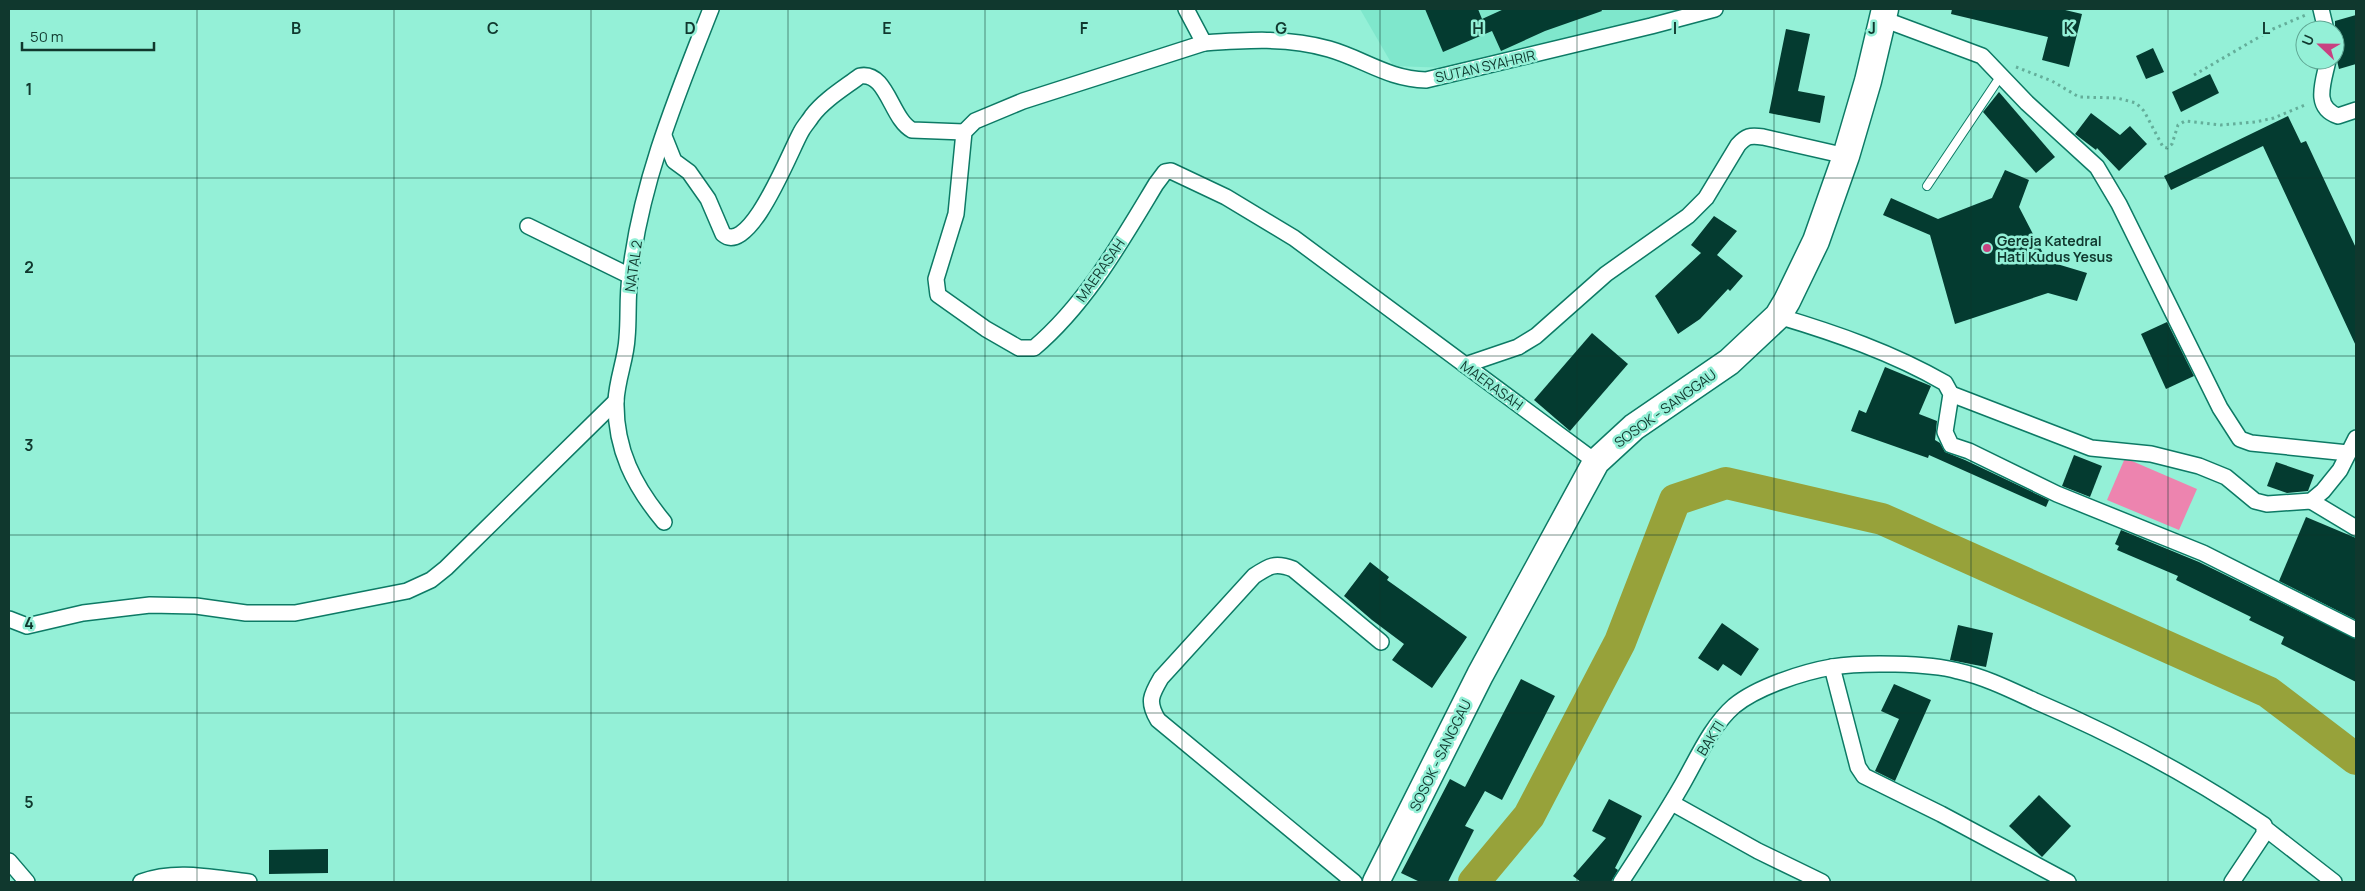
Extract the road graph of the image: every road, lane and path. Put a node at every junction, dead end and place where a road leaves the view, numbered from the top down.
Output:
1 (711, 9) edge
2 (1186, 9) edge
3 (1715, 9) edge
4 (2317, 11) edge
5 (1884, 14) edge
6 (1204, 43) junction
7 (1982, 56) junction
8 (2326, 70) edge
9 (2194, 75) dead end
10 (2000, 77) junction
11 (2321, 97) junction
12 (2356, 110) edge
13 (964, 132) junction
14 (664, 136) junction
15 (1846, 156) junction
16 (1927, 186) dead end
17 (528, 226) dead end
18 (630, 276) junction
19 (1778, 316) junction
20 (1465, 365) junction
21 (1951, 394) junction
22 (616, 401) junction
23 (2356, 438) edge
24 (2348, 453) junction
25 (1596, 462) junction
26 (2311, 501) junction
27 (664, 522) dead end
28 (2356, 528) edge
29 (9, 618) edge
30 (2356, 630) edge
31 (1382, 642) dead end
32 (1832, 667) junction
33 (1672, 803) junction
34 (2266, 829) junction
35 (9, 861) edge
36 (27, 882) edge
37 (141, 882) edge
38 (249, 882) edge
39 (1354, 882) edge
40 (1376, 882) edge
41 (1622, 882) edge
42 (1822, 882) edge
43 (2068, 882) edge
44 (2232, 882) edge
45 (2334, 882) edge

1 - 14 street, NATAL 2
2 - 6 street
3 - 6 street, SUTAN SYAHRIR
4 - 9 path
5 - 7 street
5 - 15 highway, SOSOK - SANGGAU
6 - 13 street
7 - 10 street
7 - 11 path
8 - 11 street
10 - 16 lane
10 - 24 street
11 - 12 street
13 - 14 street
13 - 20 street, MAERASAH
14 - 18 street, NATAL 2
15 - 19 highway, SOSOK - SANGGAU
15 - 20 street
17 - 18 street
18 - 22 street, NATAL 2
19 - 21 street
19 - 25 highway, SOSOK - SANGGAU
20 - 25 street, MAERASAH
21 - 26 street
21 - 30 street
22 - 27 street, NATAL 2
22 - 29 street
23 - 24 street
24 - 26 street
25 - 40 highway, SOSOK - SANGGAU
26 - 28 street
31 - 39 street
32 - 33 street, BAKTI
32 - 34 street, BAKTI
32 - 43 street
33 - 41 street, BAKTI
33 - 42 street
34 - 44 street
34 - 45 street, BAKTI
35 - 36 street
37 - 38 street

